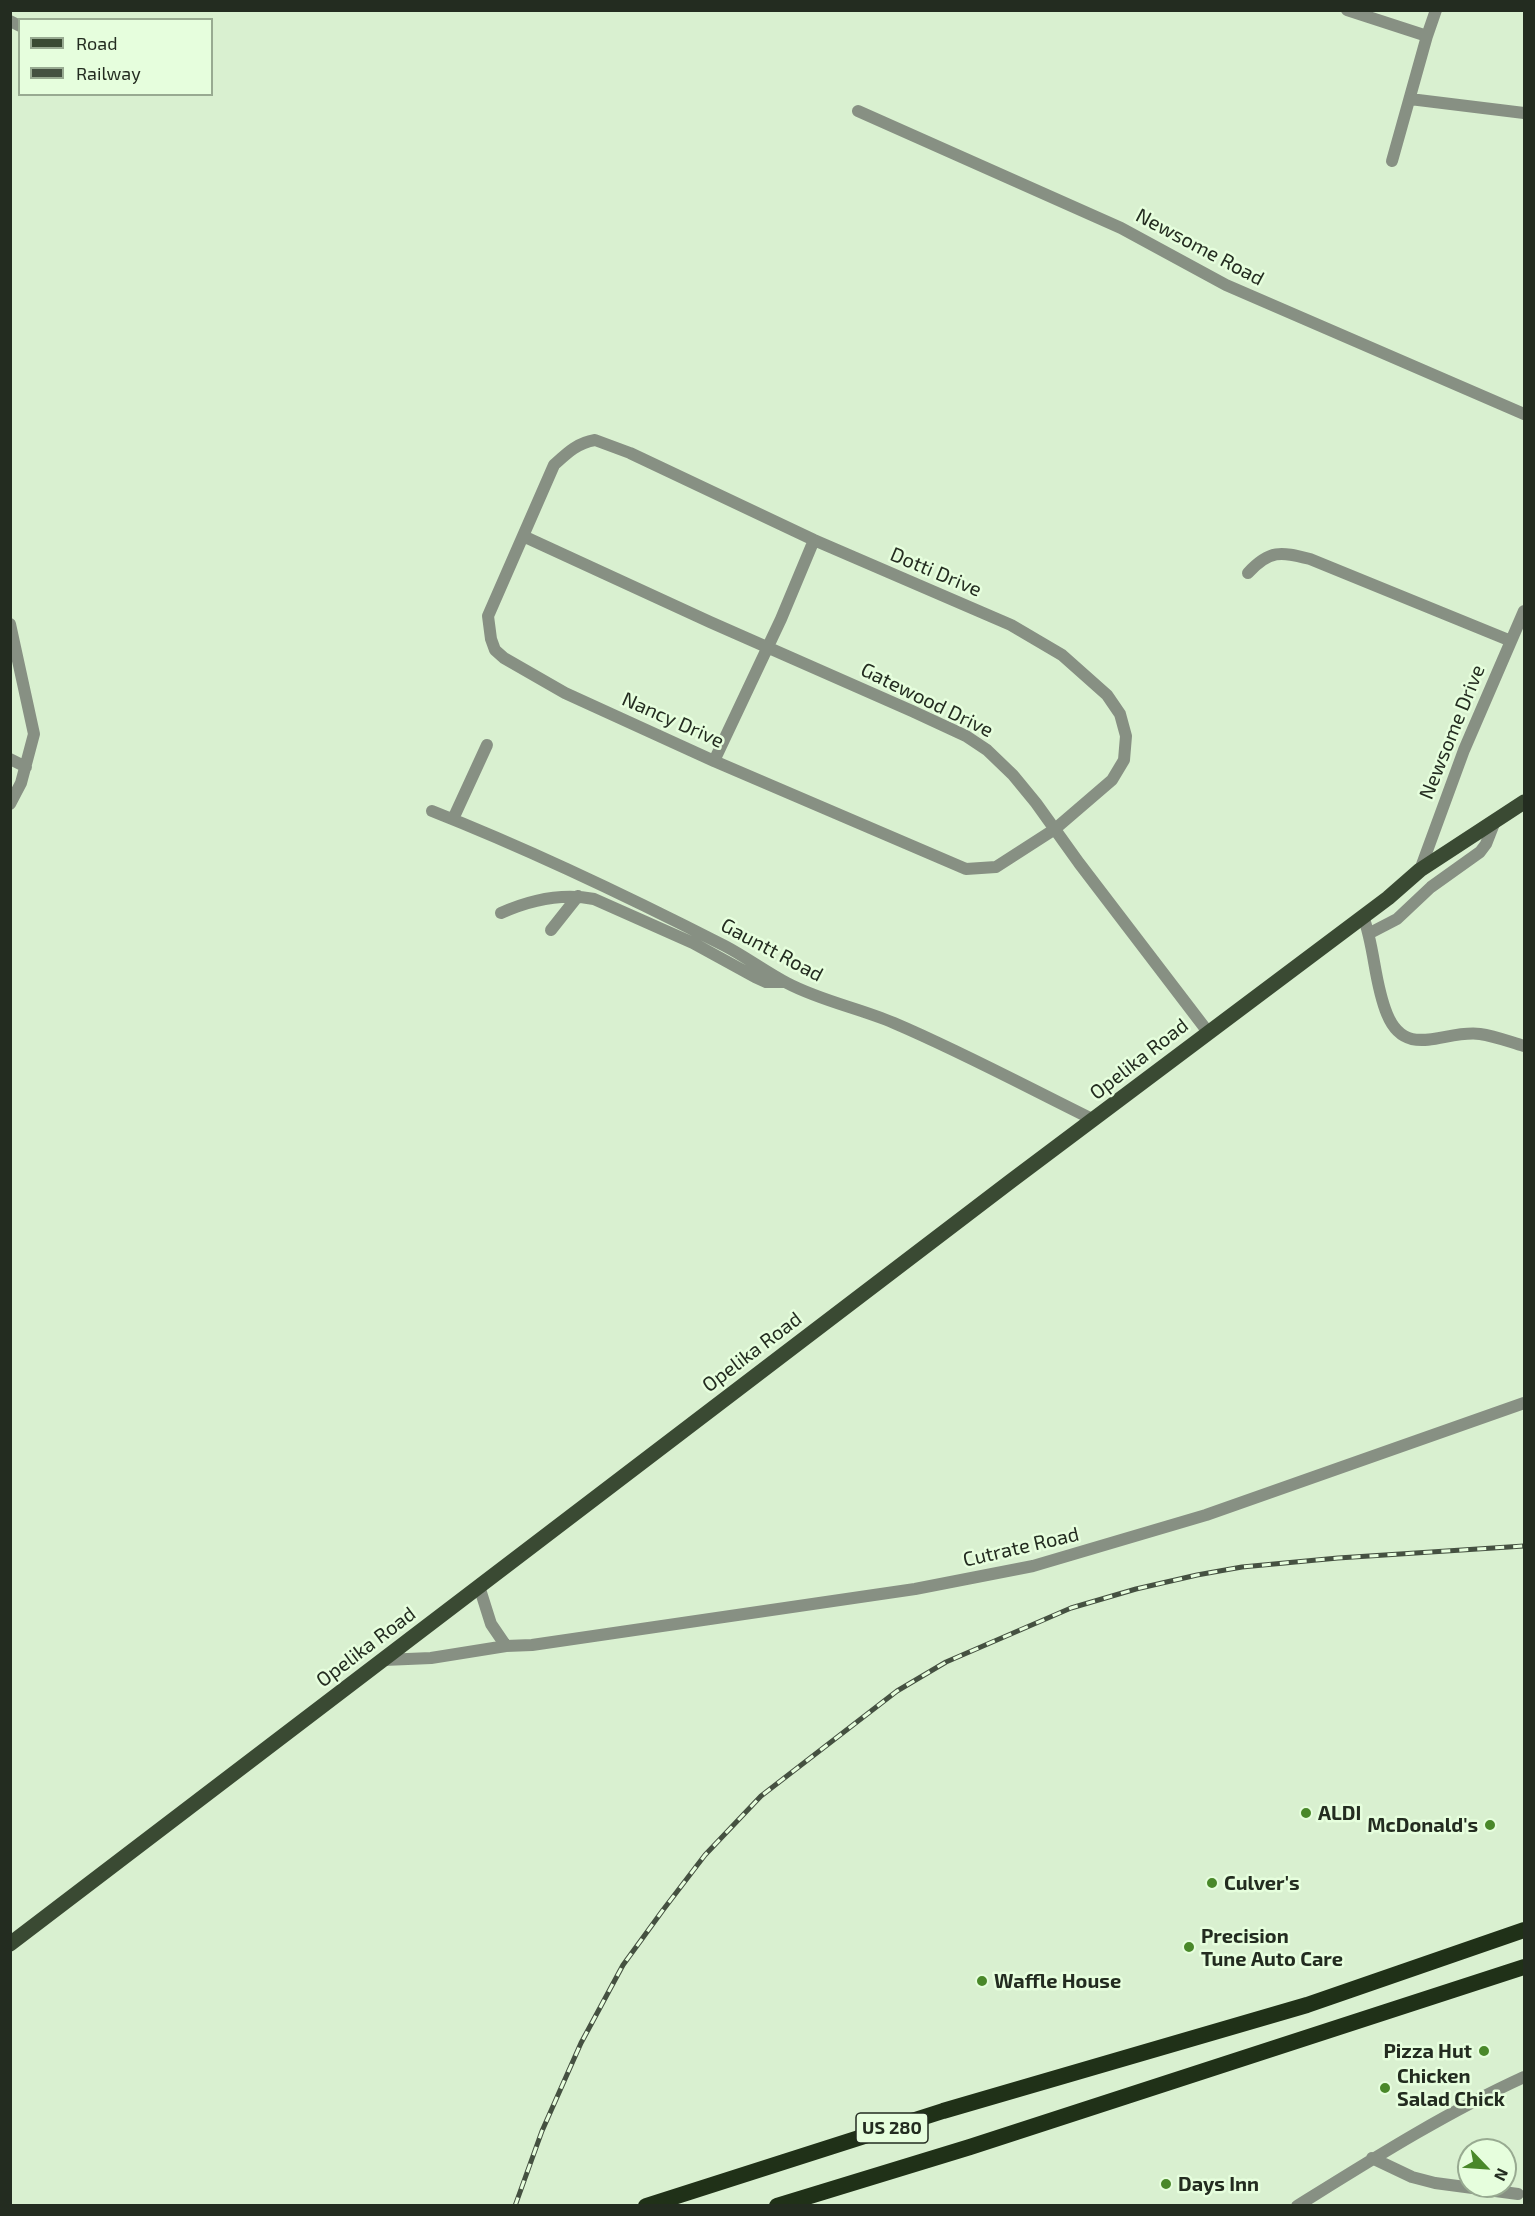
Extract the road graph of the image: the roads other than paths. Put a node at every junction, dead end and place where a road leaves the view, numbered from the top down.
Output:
1 (1347, 10) edge
2 (1436, 10) edge
3 (1427, 36) junction
4 (1410, 99) junction
5 (858, 111) dead end
6 (1524, 113) edge
7 (1392, 160) dead end
8 (1524, 414) edge
9 (583, 442) joint
10 (523, 536) junction
11 (814, 540) junction
12 (1248, 573) dead end
13 (1524, 611) edge
14 (10, 624) edge
15 (1511, 641) junction
16 (767, 648) junction
17 (487, 745) dead end
18 (10, 759) edge
19 (714, 761) junction
20 (26, 767) junction
21 (1524, 802) edge
22 (10, 804) edge
23 (432, 811) dead end
24 (453, 819) junction
25 (1495, 821) junction
26 (1055, 829) junction
27 (1420, 870) junction
28 (578, 896) junction
29 (501, 913) dead end
30 (1363, 916) junction
31 (551, 930) dead end
32 (1370, 933) junction
33 (786, 982) junction
34 (1208, 1032) junction
35 (1524, 1046) edge
36 (1094, 1120) junction
37 (1524, 1403) edge
38 (479, 1586) junction
39 (506, 1646) junction
40 (384, 1660) junction
41 (1524, 1930) edge
42 (10, 1944) edge
43 (1524, 1967) edge
44 (1524, 2077) edge
45 (1372, 2158) junction
46 (1518, 2194) dead end
47 (646, 2205) edge
48 (777, 2205) edge
49 (1297, 2205) edge

1 - 3 street
2 - 3 street
3 - 4 street
4 - 6 street
4 - 7 street
5 - 8 street, Newsome Road
9 - 10 street, Nancy Drive
9 - 11 street, Dotti Drive
10 - 16 street, Gatewood Drive
10 - 19 street, Nancy Drive
11 - 16 street
11 - 26 street, Dotti Drive
12 - 15 street
13 - 15 street, Newsome Drive
14 - 20 street
15 - 27 street, Newsome Drive
16 - 19 street
16 - 26 street, Gatewood Drive
17 - 24 street
18 - 20 street
19 - 26 street, Nancy Drive
20 - 22 street
21 - 25 main road, Opelika Road
23 - 24 street, Gauntt Road
24 - 33 street, Gauntt Road
25 - 27 main road, Opelika Road
25 - 32 street
26 - 34 street, Gatewood Drive
27 - 30 main road, Opelika Road
28 - 29 street
28 - 31 street
28 - 33 street
30 - 32 street
30 - 34 main road, Opelika Road
32 - 35 street
33 - 36 street, Gauntt Road
34 - 36 main road, Opelika Road
36 - 38 main road, Opelika Road
37 - 39 street, Cutrate Road
38 - 39 street
38 - 40 main road, Opelika Road
39 - 40 street, Cutrate Road
40 - 42 main road, Opelika Road
41 - 47 highway, US 280
43 - 48 highway, US 280
44 - 45 street
45 - 46 street
45 - 49 street

